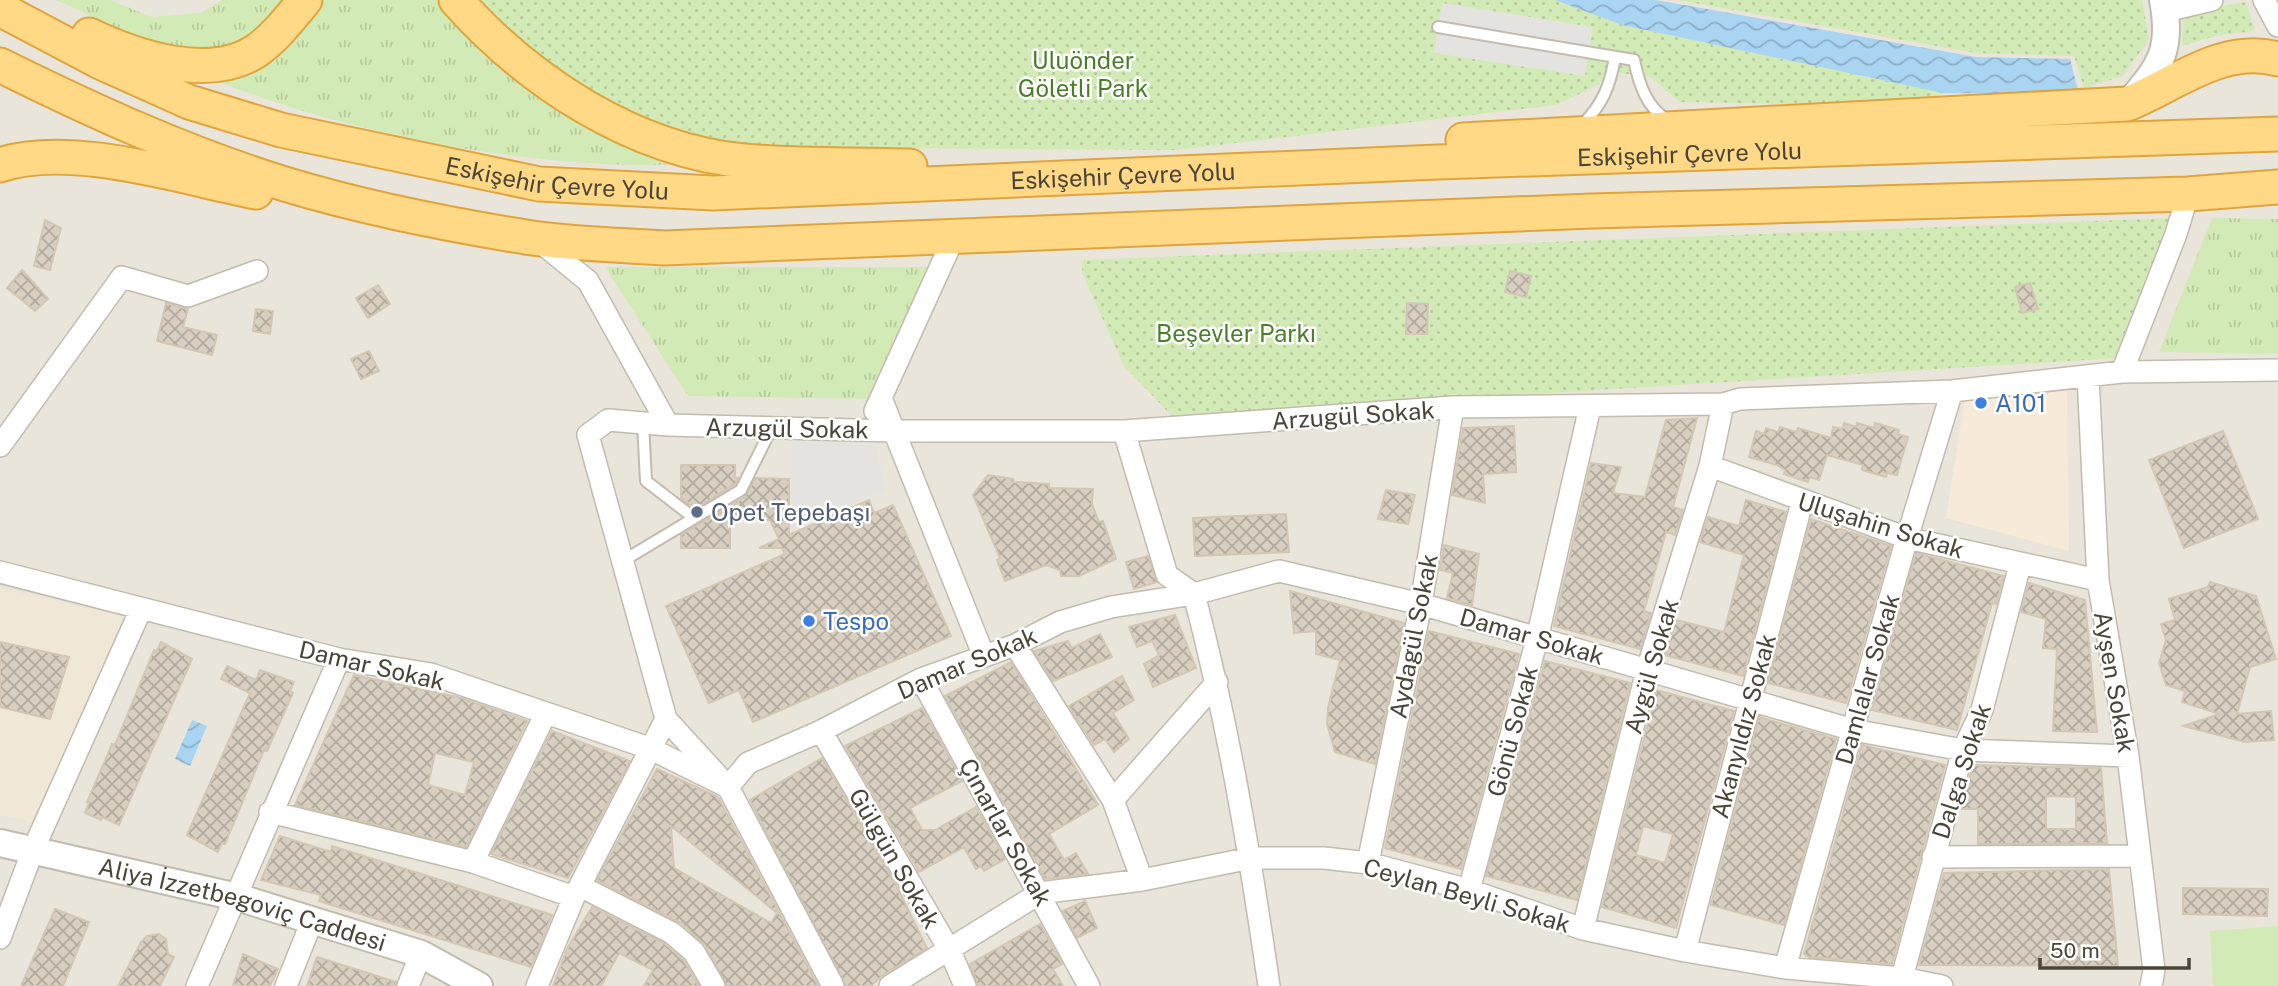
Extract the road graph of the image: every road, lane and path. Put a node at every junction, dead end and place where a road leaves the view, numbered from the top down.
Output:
1 (18, 0) edge
2 (305, 0) edge
3 (456, 0) edge
4 (2212, 0) edge
5 (2264, 0) edge
6 (2164, 6) edge
7 (0, 9) edge
8 (2278, 26) edge
9 (1438, 27) dead end
10 (1615, 57) junction
11 (2278, 59) edge
12 (0, 65) edge
13 (2127, 104) junction
14 (1681, 127) junction
15 (1573, 133) junction
16 (2278, 134) edge
17 (0, 165) edge
18 (1193, 174) junction
19 (1041, 181) junction
20 (2278, 187) edge
21 (2188, 194) junction
22 (379, 209) junction
23 (955, 235) junction
24 (534, 238) junction
25 (257, 271) dead end
26 (2278, 370) edge
27 (2122, 372) junction
28 (2088, 376) junction
29 (1952, 391) junction
30 (881, 398) junction
31 (1723, 404) junction
32 (1453, 407) junction
33 (1590, 407) junction
34 (643, 423) junction
35 (668, 425) junction
36 (772, 427) junction
37 (867, 429) junction
38 (893, 431) junction
39 (1124, 431) junction
40 (0, 446) edge
41 (1710, 466) junction
42 (1802, 502) junction
43 (694, 519) junction
44 (1907, 538) junction
45 (621, 563) junction
46 (2020, 565) junction
47 (0, 572) edge
48 (2098, 580) junction
49 (1194, 594) junction
50 (1421, 604) junction
51 (141, 609) junction
52 (1537, 639) junction
53 (1015, 645) junction
54 (983, 654) junction
55 (339, 659) junction
56 (1647, 670) junction
57 (921, 679) junction
58 (1217, 682) junction
59 (1749, 699) junction
60 (545, 715) junction
61 (666, 719) junction
62 (1853, 730) junction
63 (821, 731) junction
64 (649, 748) junction
65 (1963, 750) junction
66 (2128, 756) junction
67 (728, 788) junction
68 (1113, 800) junction
69 (270, 812) junction
70 (0, 843) edge
71 (33, 850) junction
72 (2140, 856) junction
73 (1933, 857) junction
74 (1251, 859) junction
75 (473, 862) junction
76 (1368, 863) junction
77 (1142, 880) junction
78 (1469, 890) junction
79 (577, 892) junction
80 (1040, 893) junction
81 (237, 897) junction
82 (312, 921) junction
83 (1583, 929) junction
84 (0, 938) edge
85 (950, 951) junction
86 (1685, 951) junction
87 (421, 954) junction
88 (1785, 968) junction
89 (1902, 978) junction
90 (197, 986) edge
91 (286, 986) edge
92 (408, 986) edge
93 (479, 986) edge
94 (537, 986) edge
95 (714, 986) edge
96 (833, 986) edge
97 (890, 986) edge
98 (965, 986) edge
99 (1089, 986) edge
100 (1269, 986) edge
101 (1942, 986) edge
102 (2151, 986) edge

1 - 2 highway
3 - 19 highway
4 - 6 street
5 - 8 street
6 - 13 street
7 - 19 highway, Eskişehir Çevre Yolu
9 - 10 lane
10 - 14 lane
10 - 15 lane
11 - 13 highway
12 - 22 highway, Eskişehir Çevre Yolu
13 - 14 highway
14 - 15 highway
15 - 18 highway
16 - 18 highway, Eskişehir Çevre Yolu
17 - 22 highway
18 - 19 highway, Eskişehir Çevre Yolu
20 - 21 highway, Eskişehir Çevre Yolu
21 - 23 highway, Eskişehir Çevre Yolu
21 - 27 street
22 - 24 highway, Eskişehir Çevre Yolu
23 - 24 highway, Eskişehir Çevre Yolu
23 - 30 street
24 - 35 street
25 - 40 street
26 - 27 street, Arzugül Sokak
27 - 28 street, Arzugül Sokak
28 - 29 street, Arzugül Sokak
28 - 48 street, Ayşen Sokak
29 - 31 street, Arzugül Sokak
29 - 44 street, Damlalar Sokak
30 - 37 street
30 - 38 street
31 - 33 street, Arzugül Sokak
31 - 41 street, Aygül Sokak
32 - 33 street, Arzugül Sokak
32 - 39 street, Arzugül Sokak
32 - 50 street, Aydagül Sokak
33 - 52 street, Gönü Sokak
34 - 35 street, Arzugül Sokak
34 - 43 lane
34 - 45 street, Arzugül Sokak
35 - 36 street, Arzugül Sokak
36 - 37 street, Arzugül Sokak
36 - 43 lane
37 - 38 street, Arzugül Sokak
38 - 39 street, Arzugül Sokak
38 - 54 street
39 - 49 street
41 - 42 street, Uluşahin Sokak
41 - 56 street, Aygül Sokak
42 - 44 street, Uluşahin Sokak
42 - 59 street, Akanyıldız Sokak
43 - 45 lane
44 - 46 street, Uluşahin Sokak
44 - 62 street, Damlalar Sokak
45 - 61 street
46 - 48 street, Uluşahin Sokak
46 - 65 street, Dalga Sokak
47 - 51 street, Damar Sokak
48 - 66 street, Ayşen Sokak
49 - 50 street, Damar Sokak
49 - 53 street, Damar Sokak
49 - 58 street
50 - 52 street, Damar Sokak
50 - 76 street, Aydagül Sokak
51 - 55 street, Damar Sokak
51 - 71 street
52 - 56 street, Damar Sokak
52 - 78 street, Gönü Sokak
53 - 54 street, Damar Sokak
53 - 68 street
54 - 57 street, Damar Sokak
55 - 60 street, Damar Sokak
55 - 69 street
56 - 59 street, Damar Sokak
56 - 83 street, Aygül Sokak
57 - 63 street, Damar Sokak
57 - 80 street, Çınarlar Sokak
58 - 68 street
58 - 74 street
59 - 62 street, Damar Sokak
59 - 86 street, Akanyıldız Sokak
60 - 64 street, Damar Sokak
60 - 75 street
61 - 64 street
61 - 67 street
62 - 65 street, Damar Sokak
62 - 88 street, Damlalar Sokak
63 - 67 street, Damar Sokak
63 - 85 street, Gülgün Sokak
64 - 67 street, Damar Sokak
64 - 79 street
65 - 66 street, Damar Sokak
65 - 73 street, Dalga Sokak
66 - 72 street, Ayşen Sokak
67 - 96 street
68 - 77 street
69 - 75 street
69 - 81 street
70 - 71 street, Aliya İzzetbegoviç Caddesi
71 - 81 street, Aliya İzzetbegoviç Caddesi
71 - 84 street
72 - 73 street
72 - 102 street, Ayşen Sokak
73 - 89 street, Dalga Sokak
74 - 76 street, Ceylan Beyli Sokak
74 - 77 street, Ceylan Beyli Sokak
74 - 100 street
75 - 79 street
76 - 78 street, Ceylan Beyli Sokak
77 - 80 street, Ceylan Beyli Sokak
78 - 83 street, Ceylan Beyli Sokak
79 - 94 street
79 - 95 street
80 - 85 street, Ceylan Beyli Sokak
80 - 99 street, Çınarlar Sokak
81 - 82 street, Aliya İzzetbegoviç Caddesi
81 - 90 street
82 - 87 street, Aliya İzzetbegoviç Caddesi
82 - 91 street
83 - 86 street, Ceylan Beyli Sokak
85 - 97 street, Ceylan Beyli Sokak
85 - 98 street, Gülgün Sokak
86 - 88 street, Ceylan Beyli Sokak
87 - 92 street
87 - 93 street, Aliya İzzetbegoviç Caddesi
88 - 89 street, Ceylan Beyli Sokak
89 - 101 street, Ceylan Beyli Sokak

